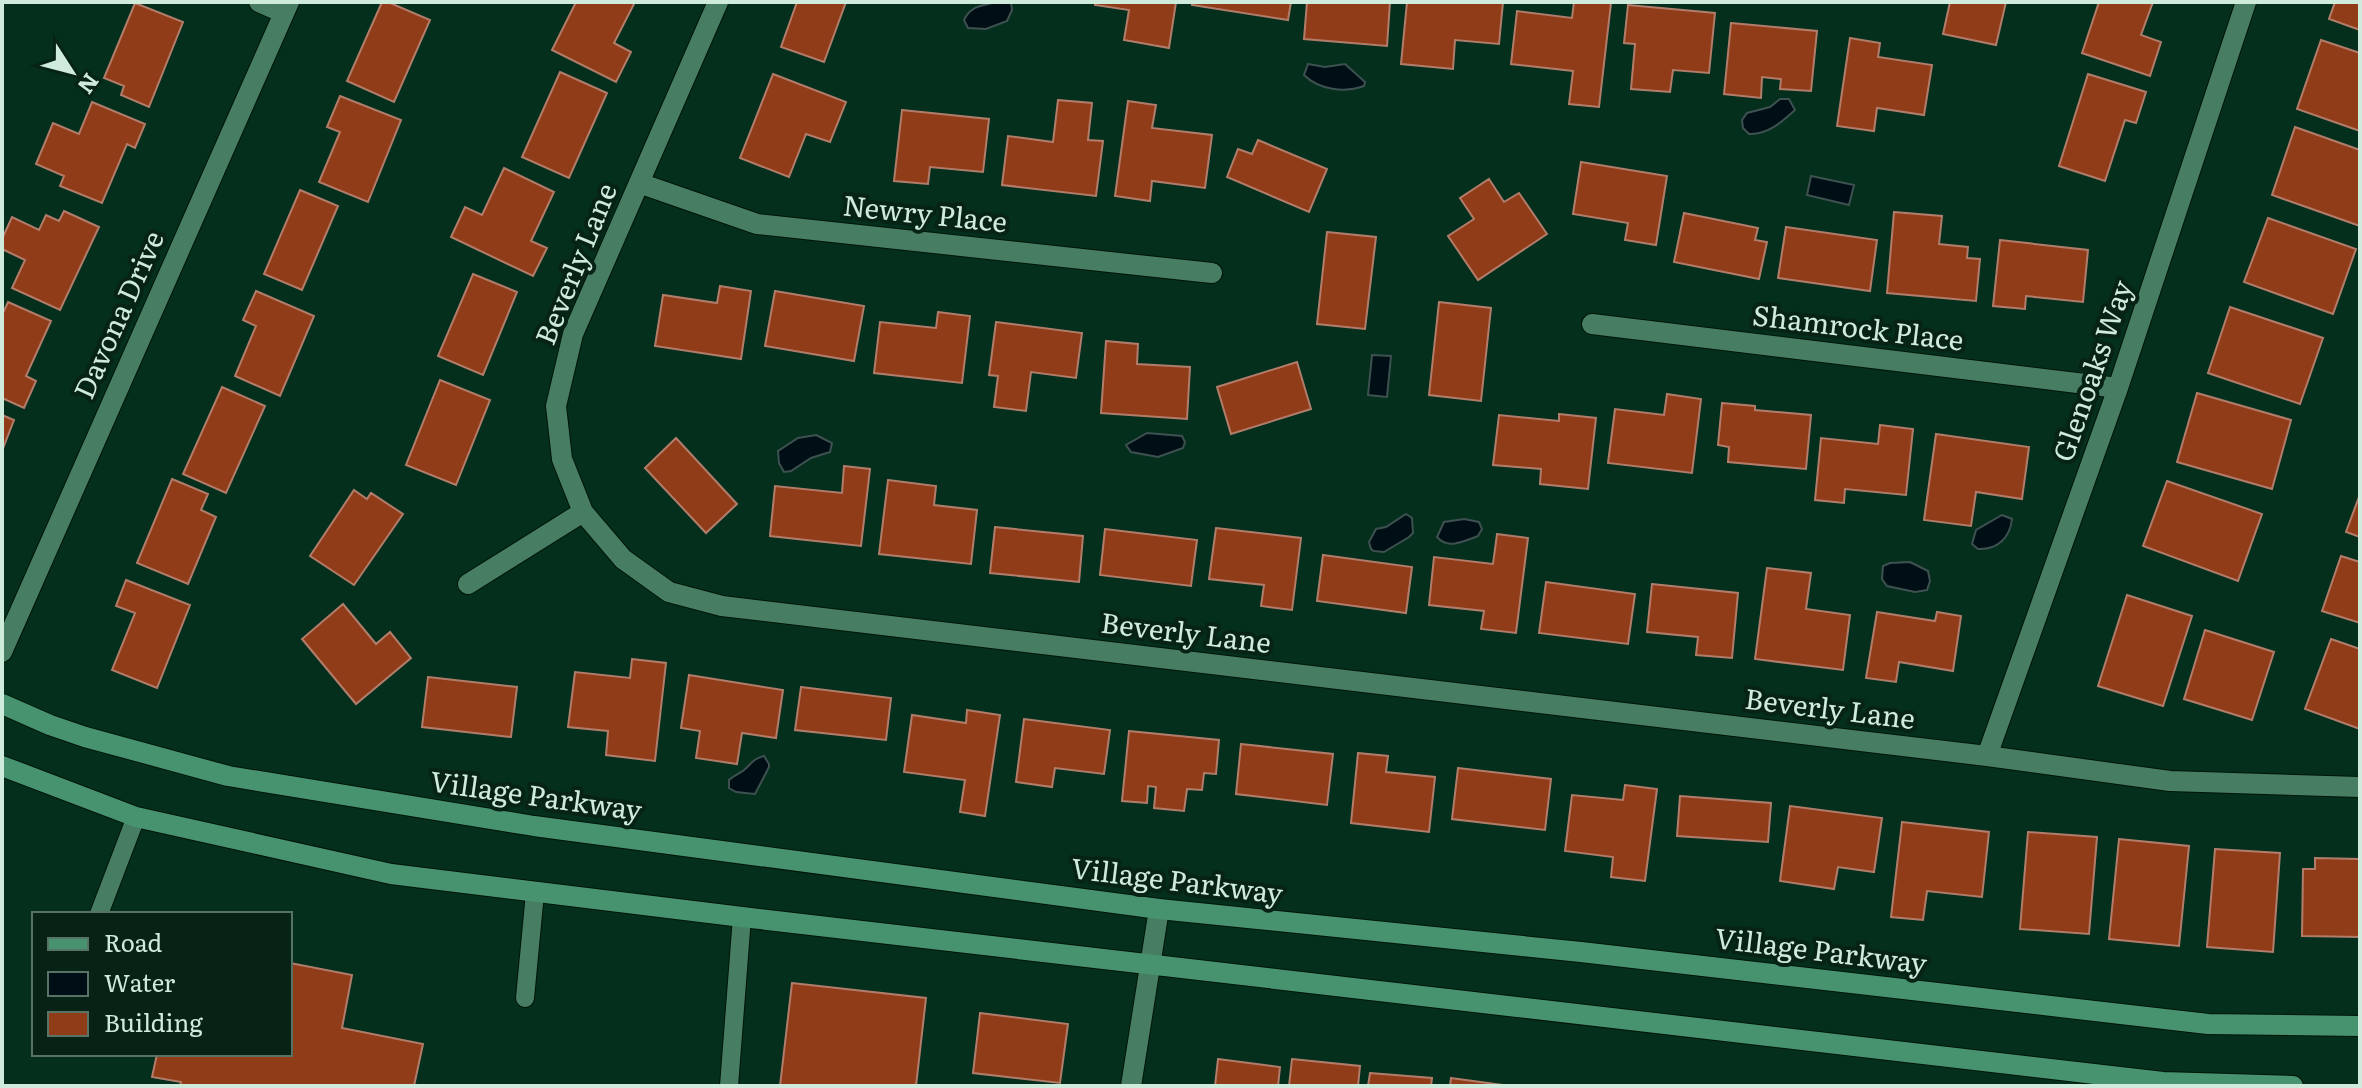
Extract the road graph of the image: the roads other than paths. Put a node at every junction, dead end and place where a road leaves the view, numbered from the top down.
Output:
1 (259, 2) edge
2 (718, 2) edge
3 (2246, 2) edge
4 (287, 8) edge
5 (639, 183) junction
6 (1212, 273) dead end
7 (1592, 324) dead end
8 (2118, 388) junction
9 (583, 512) junction
10 (468, 584) dead end
11 (2, 652) edge
12 (2, 704) edge
13 (1987, 756) junction
14 (2, 766) edge
15 (2360, 787) edge
16 (136, 817) junction
17 (535, 893) junction
18 (1159, 909) junction
19 (100, 912) edge
20 (742, 917) junction
21 (1151, 965) junction
22 (525, 998) dead end
23 (2360, 1026) edge
24 (729, 1086) edge
25 (1131, 1086) edge
26 (2293, 1086) edge

1 - 4 street
2 - 5 street, Beverly Lane
3 - 8 street, Glenoaks Way
4 - 11 street, Davona Drive
5 - 6 street, Newry Place
5 - 9 street, Beverly Lane
7 - 8 street, Shamrock Place
8 - 13 street, Glenoaks Way
9 - 10 street
9 - 13 street, Beverly Lane
12 - 18 street, Village Parkway
13 - 15 street, Beverly Lane
14 - 16 street
16 - 17 street
16 - 19 lane
17 - 20 street
17 - 22 lane
18 - 21 street
18 - 23 street, Village Parkway
20 - 21 street
20 - 24 lane
21 - 25 street
21 - 26 street

